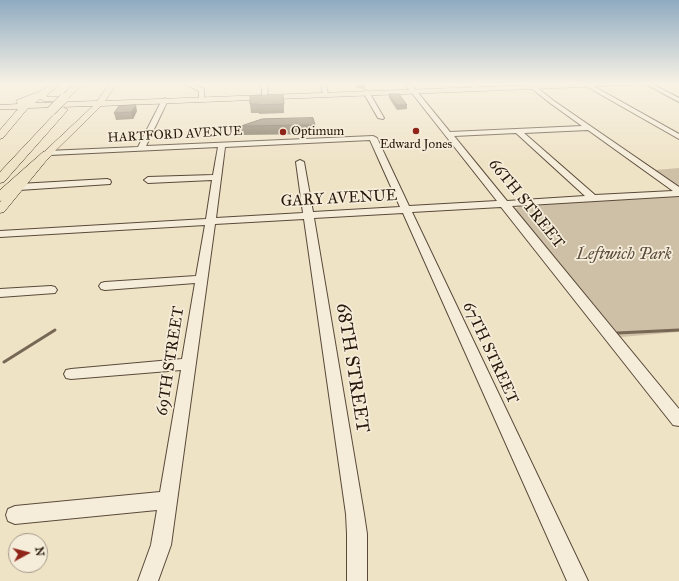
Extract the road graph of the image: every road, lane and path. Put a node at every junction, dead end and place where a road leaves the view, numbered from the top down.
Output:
1 (22, 110) edge
2 (34, 110) edge
3 (53, 110) edge
4 (64, 110) edge
5 (87, 110) edge
6 (92, 110) edge
7 (97, 110) edge
8 (160, 110) edge
9 (376, 110) edge
10 (429, 110) edge
11 (564, 110) edge
12 (632, 110) edge
13 (0, 111) edge
14 (16, 116) junction
15 (86, 116) junction
16 (381, 118) dead end
17 (590, 128) junction
18 (518, 131) junction
19 (449, 134) junction
20 (0, 136) edge
21 (679, 137) edge
22 (373, 138) joint
23 (222, 145) junction
24 (141, 148) junction
25 (48, 154) junction
26 (300, 162) dead end
27 (0, 164) edge
28 (217, 177) junction
29 (0, 179) edge
30 (148, 180) dead end
31 (107, 182) dead end
32 (19, 187) junction
33 (679, 192) edge
34 (0, 197) edge
35 (594, 199) junction
36 (505, 204) junction
37 (0, 209) edge
38 (405, 210) junction
39 (308, 216) junction
40 (211, 221) junction
41 (0, 234) edge
42 (202, 280) junction
43 (105, 286) dead end
44 (51, 290) dead end
45 (0, 293) edge
46 (189, 364) junction
47 (71, 374) dead end
48 (679, 420) edge
49 (168, 500) junction
50 (15, 516) dead end
51 (148, 581) edge
52 (357, 581) edge
53 (578, 581) edge

1 - 14 main road
2 - 14 main road
3 - 27 highway, bridge
4 - 29 highway
5 - 15 main road
6 - 15 main road
7 - 15 main road
8 - 24 street
9 - 16 street
10 - 19 street, 66TH STREET
11 - 17 street
12 - 21 street
13 - 14 main road
14 - 20 main road
15 - 25 main road
17 - 18 street
17 - 33 street
18 - 19 street
18 - 35 street
19 - 36 street, 66TH STREET
22 - 23 street, HARTFORD AVENUE
22 - 38 street, 67TH STREET
23 - 24 street, HARTFORD AVENUE
23 - 28 street, 69TH STREET
24 - 25 street, HARTFORD AVENUE
25 - 32 main road
25 - 34 highway
26 - 39 street, 68TH STREET
28 - 30 street
28 - 40 street, 69TH STREET
31 - 32 street
32 - 37 main road
33 - 35 street, GARY AVENUE
35 - 36 street, GARY AVENUE
36 - 38 street, GARY AVENUE
36 - 48 street, 66TH STREET
38 - 39 street, GARY AVENUE
38 - 53 street, 67TH STREET
39 - 40 street, GARY AVENUE
39 - 52 street, 68TH STREET
40 - 41 street, GARY AVENUE
40 - 42 street, 69TH STREET
42 - 43 street
42 - 46 street, 69TH STREET
44 - 45 street
46 - 47 street
46 - 49 street, 69TH STREET
49 - 50 street
49 - 51 street, 69TH STREET

